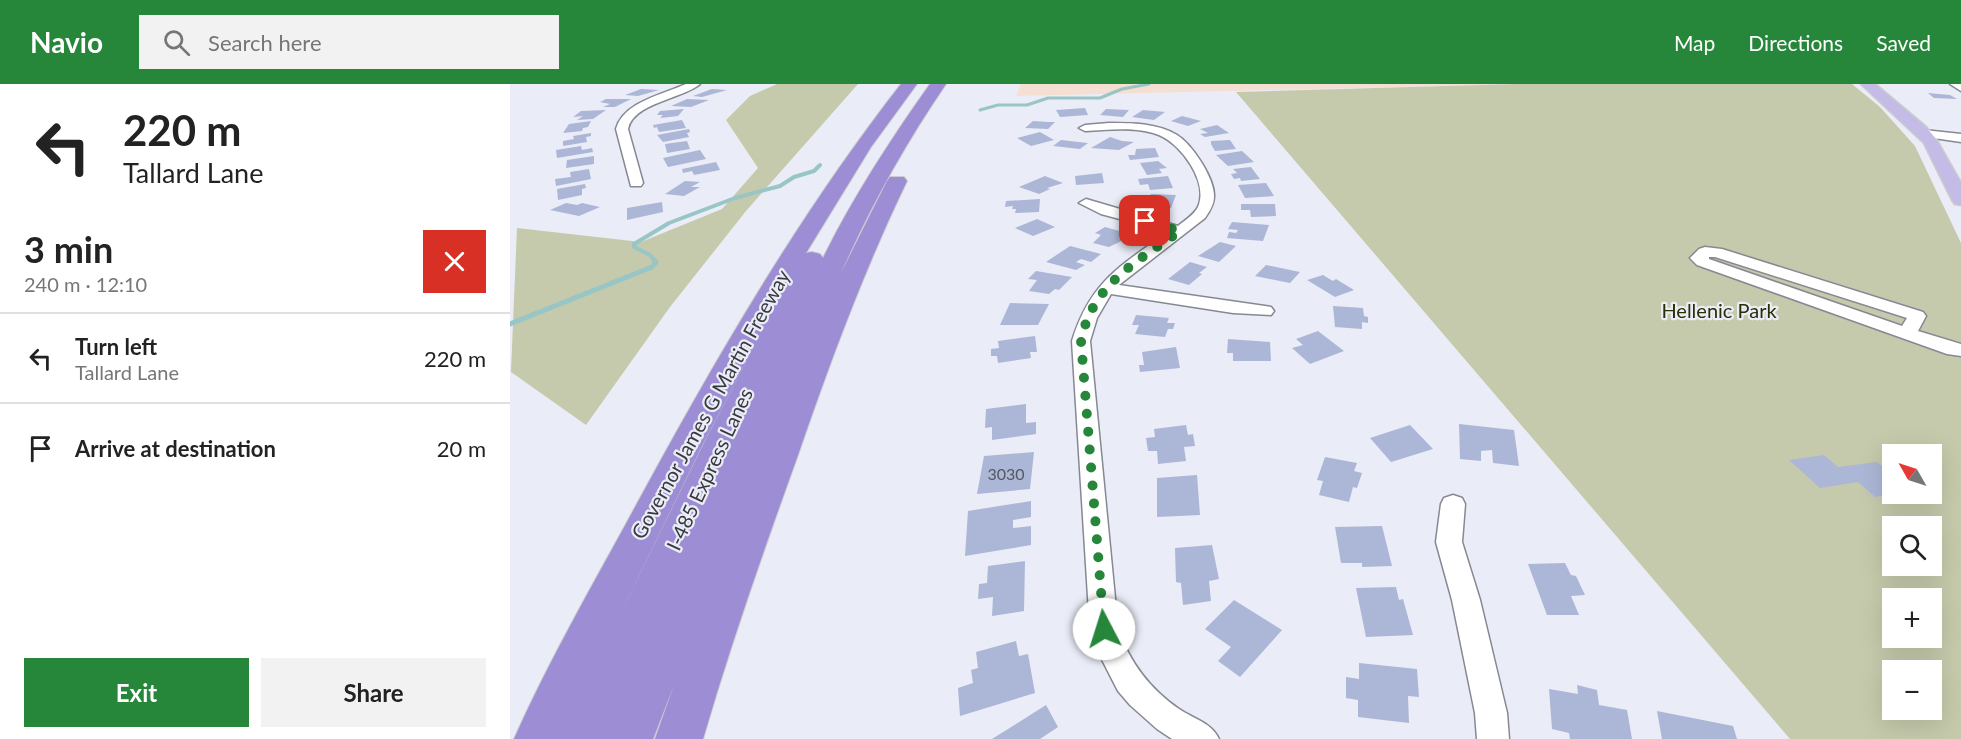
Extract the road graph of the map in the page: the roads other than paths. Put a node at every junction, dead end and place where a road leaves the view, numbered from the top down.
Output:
1 (695, 84) edge
2 (909, 84) edge
3 (923, 84) edge
4 (938, 84) edge
5 (953, 84) edge
6 (1867, 84) edge
7 (1954, 84) edge
8 (1961, 88) edge
9 (1085, 128) dead end
10 (1924, 134) junction
11 (1961, 138) edge
12 (636, 183) dead end
13 (1961, 200) edge
14 (1086, 203) dead end
15 (1180, 231) junction
16 (1106, 288) junction
17 (1265, 311) dead end
18 (1907, 334) junction
19 (1959, 352) edge
20 (1453, 504) dead end
21 (538, 739) edge
22 (584, 739) edge
23 (629, 739) edge
24 (679, 739) edge
25 (1203, 739) edge
26 (1492, 739) edge

1 - 12 street
2 - 21 highway, Governor James G Martin Freeway
3 - 22 highway, I-485 Express Lanes
4 - 23 highway, I-485 Express Lanes
5 - 24 highway
6 - 10 main road
7 - 8 street
9 - 15 street
10 - 11 street
10 - 13 main road
14 - 15 street
15 - 16 street
16 - 17 street
16 - 25 street
18 - 18 street
18 - 19 street
20 - 26 street

